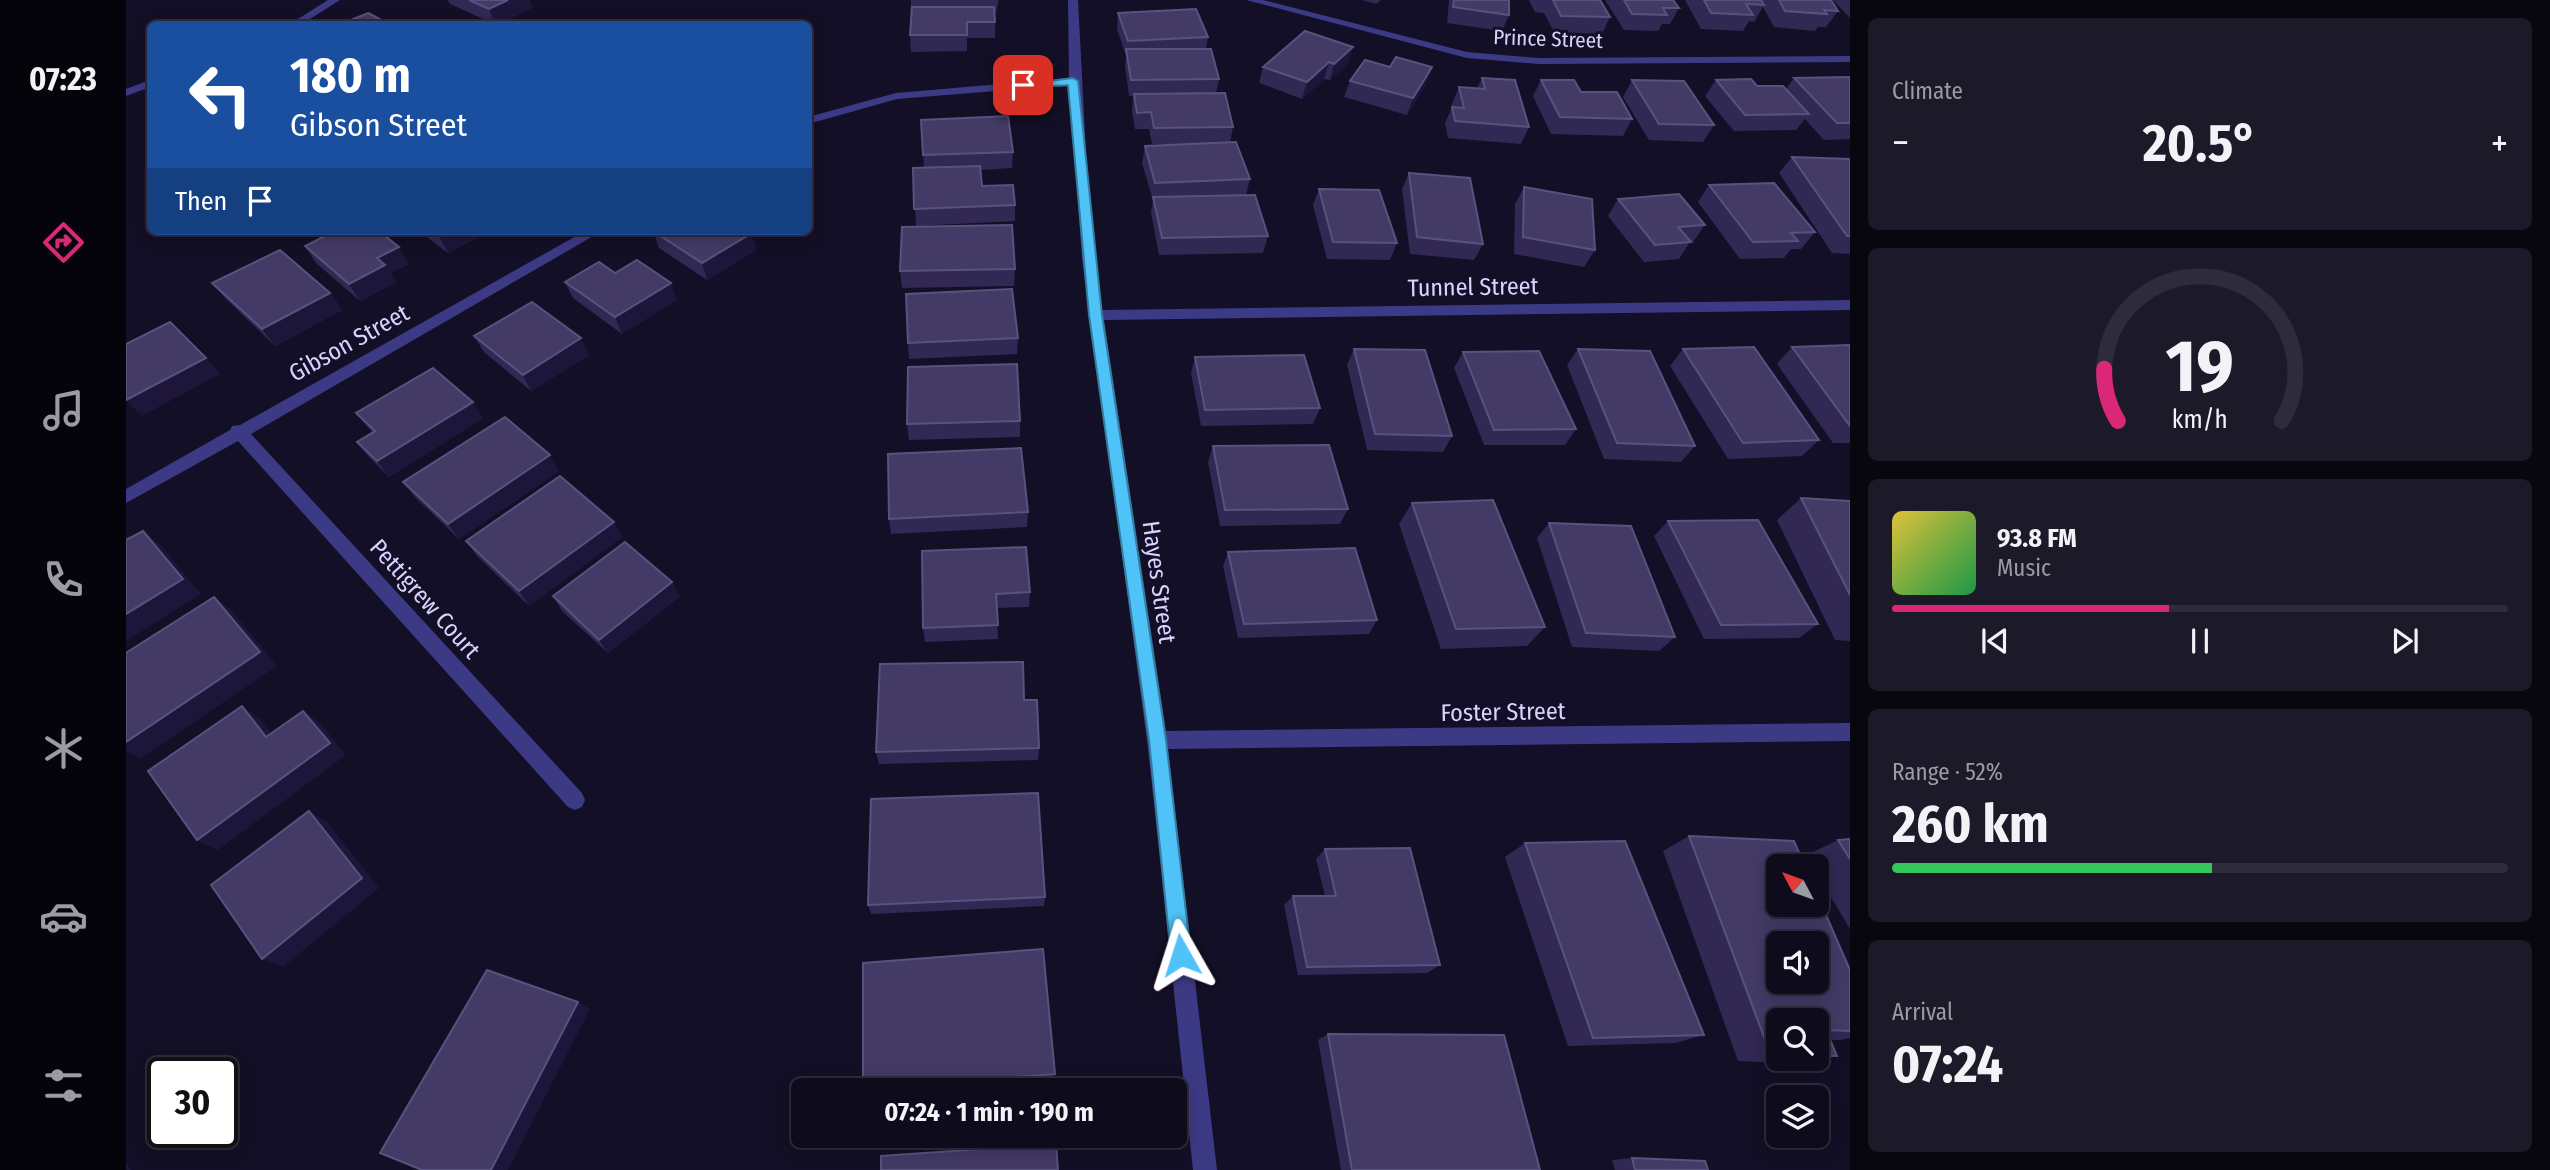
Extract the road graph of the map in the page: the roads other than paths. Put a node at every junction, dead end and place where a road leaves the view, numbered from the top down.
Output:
1 (335, 0) edge
2 (1073, 0) edge
3 (1251, 0) edge
4 (300, 21) edge
5 (1850, 59) edge
6 (1073, 81) junction
7 (147, 84) edge
8 (126, 93) edge
9 (812, 120) edge
10 (588, 235) edge
11 (1850, 305) edge
12 (1096, 315) junction
13 (238, 430) junction
14 (126, 497) edge
15 (1850, 732) edge
16 (1157, 740) junction
17 (575, 800) dead end
18 (1205, 1170) edge

1 - 4 street
2 - 6 street, Hayes Street
3 - 5 street, Prince Street
6 - 9 street
6 - 12 street, Hayes Street
7 - 8 street
10 - 13 street, Gibson Street
11 - 12 street, Tunnel Street
12 - 16 street, Hayes Street
13 - 14 street, Gibson Street
13 - 17 street, Pettigrew Court
15 - 16 street, Foster Street
16 - 18 street, Hayes Street

